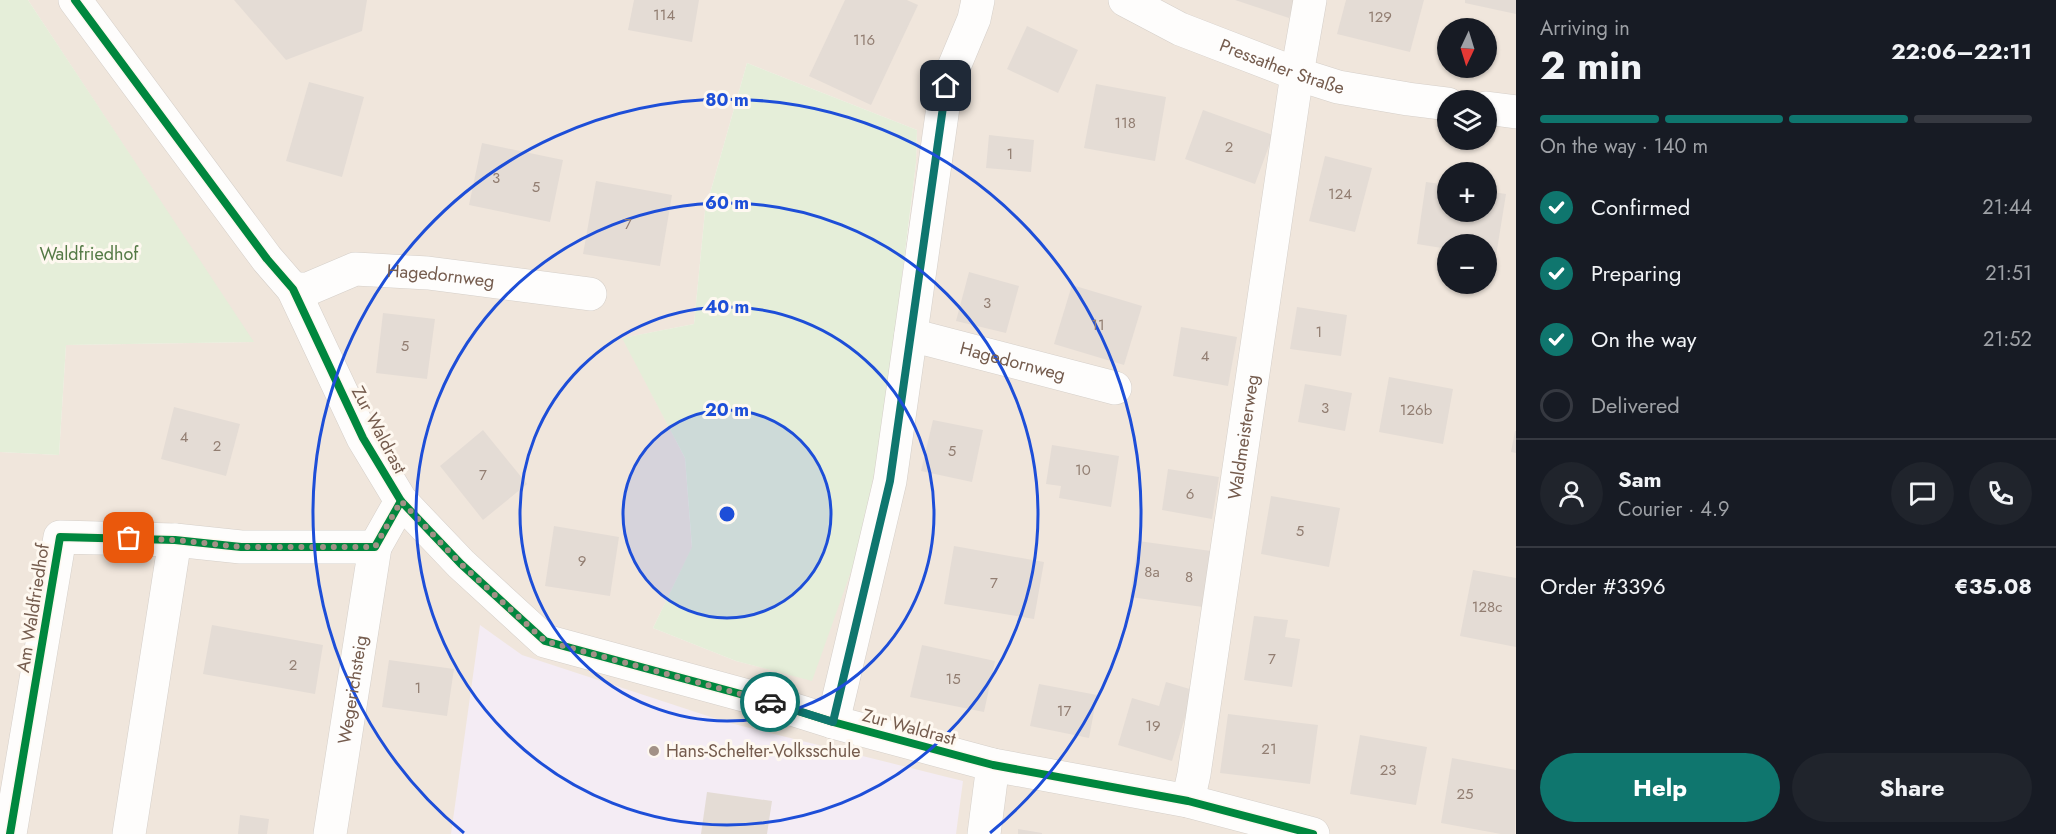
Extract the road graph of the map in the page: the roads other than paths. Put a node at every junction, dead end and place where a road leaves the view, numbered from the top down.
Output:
1 (75, 0) edge
2 (978, 0) edge
3 (1125, 0) edge
4 (1310, 0) edge
5 (1182, 14) edge
6 (1297, 74) junction
7 (1437, 103) edge
8 (1497, 109) edge
9 (1516, 112) edge
10 (293, 289) junction
11 (590, 294) dead end
12 (911, 335) junction
13 (1115, 388) dead end
14 (401, 501) junction
15 (175, 540) junction
16 (375, 547) junction
17 (833, 722) junction
18 (993, 765) junction
19 (1188, 801) junction
20 (1279, 829) edge
21 (10, 834) edge
22 (129, 834) edge
23 (330, 834) edge
24 (984, 834) edge
25 (1313, 834) edge

1 - 10 street, Zur Waldrast
2 - 12 street
3 - 5 street, Pressather Straße
4 - 6 street, Waldmeisterweg
5 - 6 street, Pressather Straße
6 - 7 street, Pressather Straße
6 - 19 street, Waldmeisterweg
8 - 9 street
10 - 11 street, Hagedornweg
10 - 14 street, Zur Waldrast
12 - 13 street, Hagedornweg
12 - 17 street
14 - 16 street
14 - 17 street, Zur Waldrast
15 - 16 street, Am Waldfriedhof
15 - 21 street, Am Waldfriedhof
15 - 22 street
16 - 23 street, Wegerichsteig
17 - 18 street, Zur Waldrast
18 - 19 street, Zur Waldrast
18 - 24 street
19 - 20 street, Zur Waldrast
20 - 25 street, Zur Waldrast

